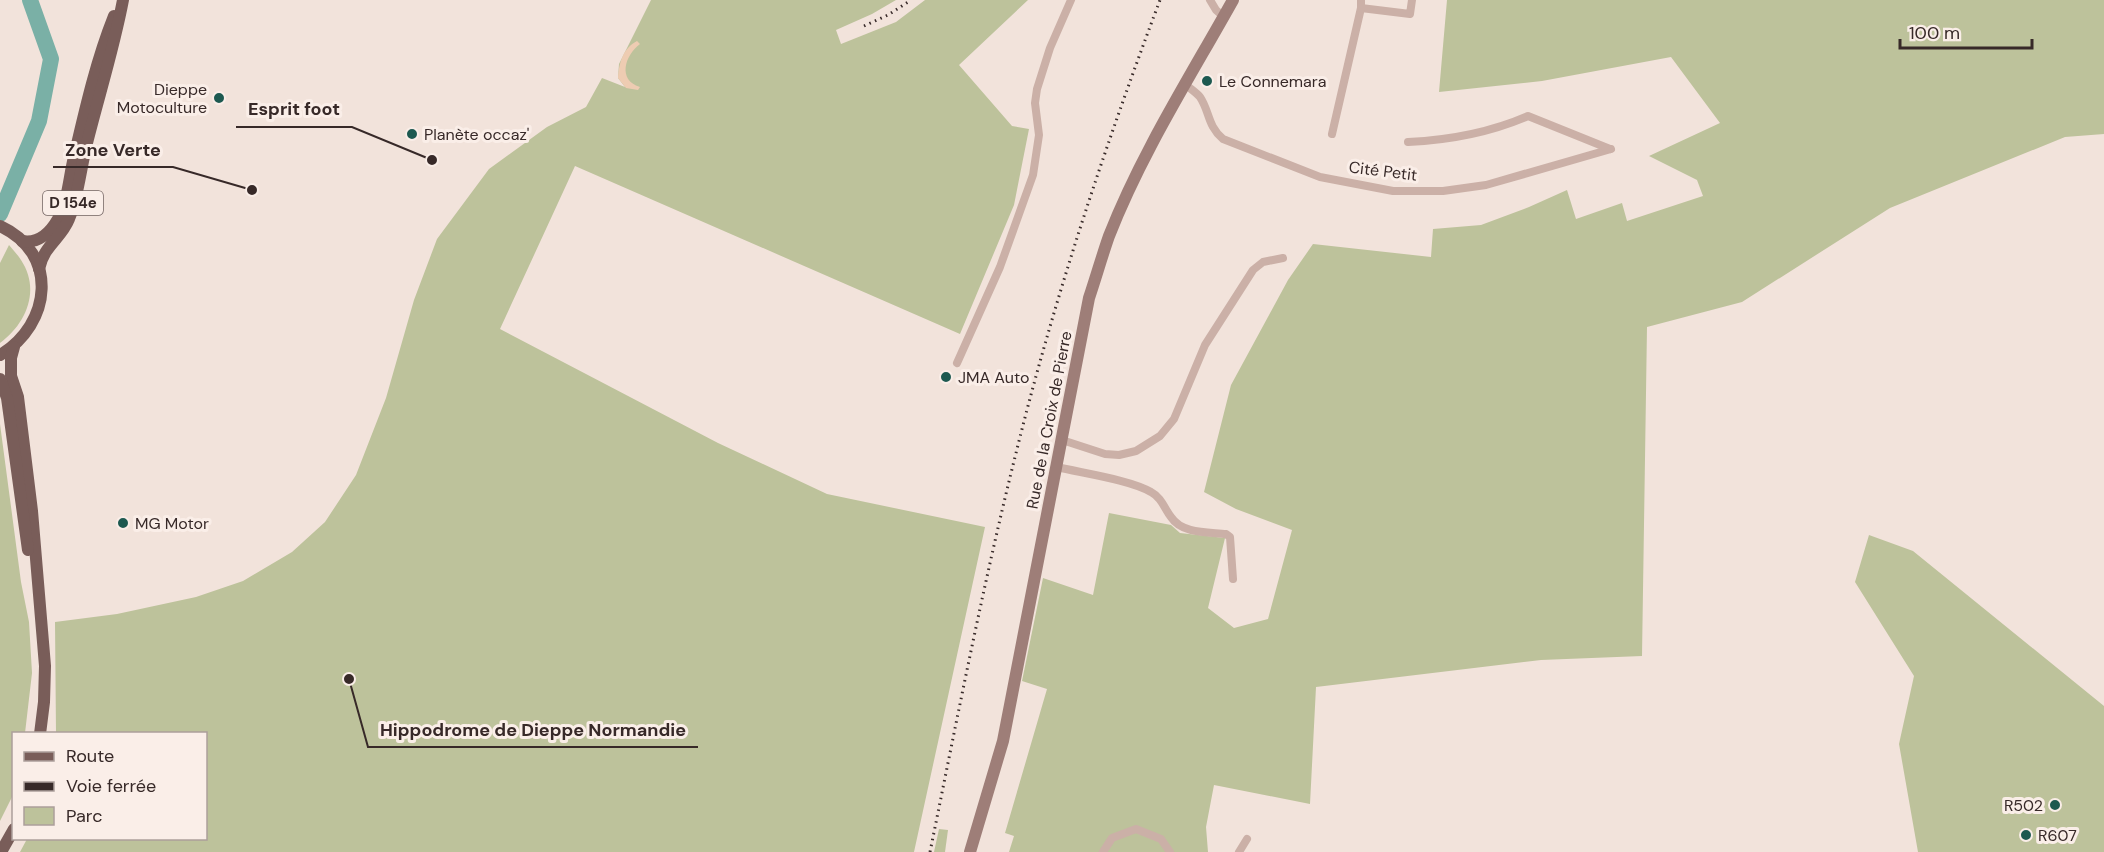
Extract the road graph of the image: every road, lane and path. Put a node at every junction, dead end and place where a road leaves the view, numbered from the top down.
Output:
1 (123, 0) edge
2 (1071, 0) edge
3 (1210, 0) edge
4 (1233, 0) edge
5 (1412, 0) edge
6 (1361, 4) edge
7 (1224, 17) junction
8 (1185, 84) junction
9 (1332, 134) dead end
10 (1408, 142) dead end
11 (0, 226) edge
12 (18, 238) junction
13 (1283, 258) dead end
14 (39, 269) junction
15 (14, 347) junction
16 (0, 355) edge
17 (957, 363) dead end
18 (0, 379) edge
19 (1062, 440) junction
20 (1057, 467) junction
21 (1233, 579) dead end
22 (39, 598) junction
23 (40, 732) edge
24 (12, 833) edge
25 (1247, 839) dead end
26 (1, 852) edge
27 (970, 852) edge
28 (1103, 852) edge
29 (1170, 852) edge
30 (1239, 852) edge

1 - 12 main road, D 154e
1 - 14 main road, D 154e
2 - 17 street
3 - 7 street
4 - 7 main road, Rue de la Croix de Pierre
5 - 6 street
6 - 9 street
7 - 8 main road, Rue de la Croix de Pierre
8 - 10 street, Cité Petit
8 - 19 main road, Rue de la Croix de Pierre
11 - 12 main road
12 - 14 main road
13 - 19 street
14 - 15 main road
15 - 16 main road
15 - 22 main road
18 - 22 main road
19 - 20 main road, Rue de la Croix de Pierre
20 - 21 street
20 - 27 main road, Rue de la Croix de Pierre
22 - 23 main road
24 - 26 main road
25 - 30 street
28 - 29 street

